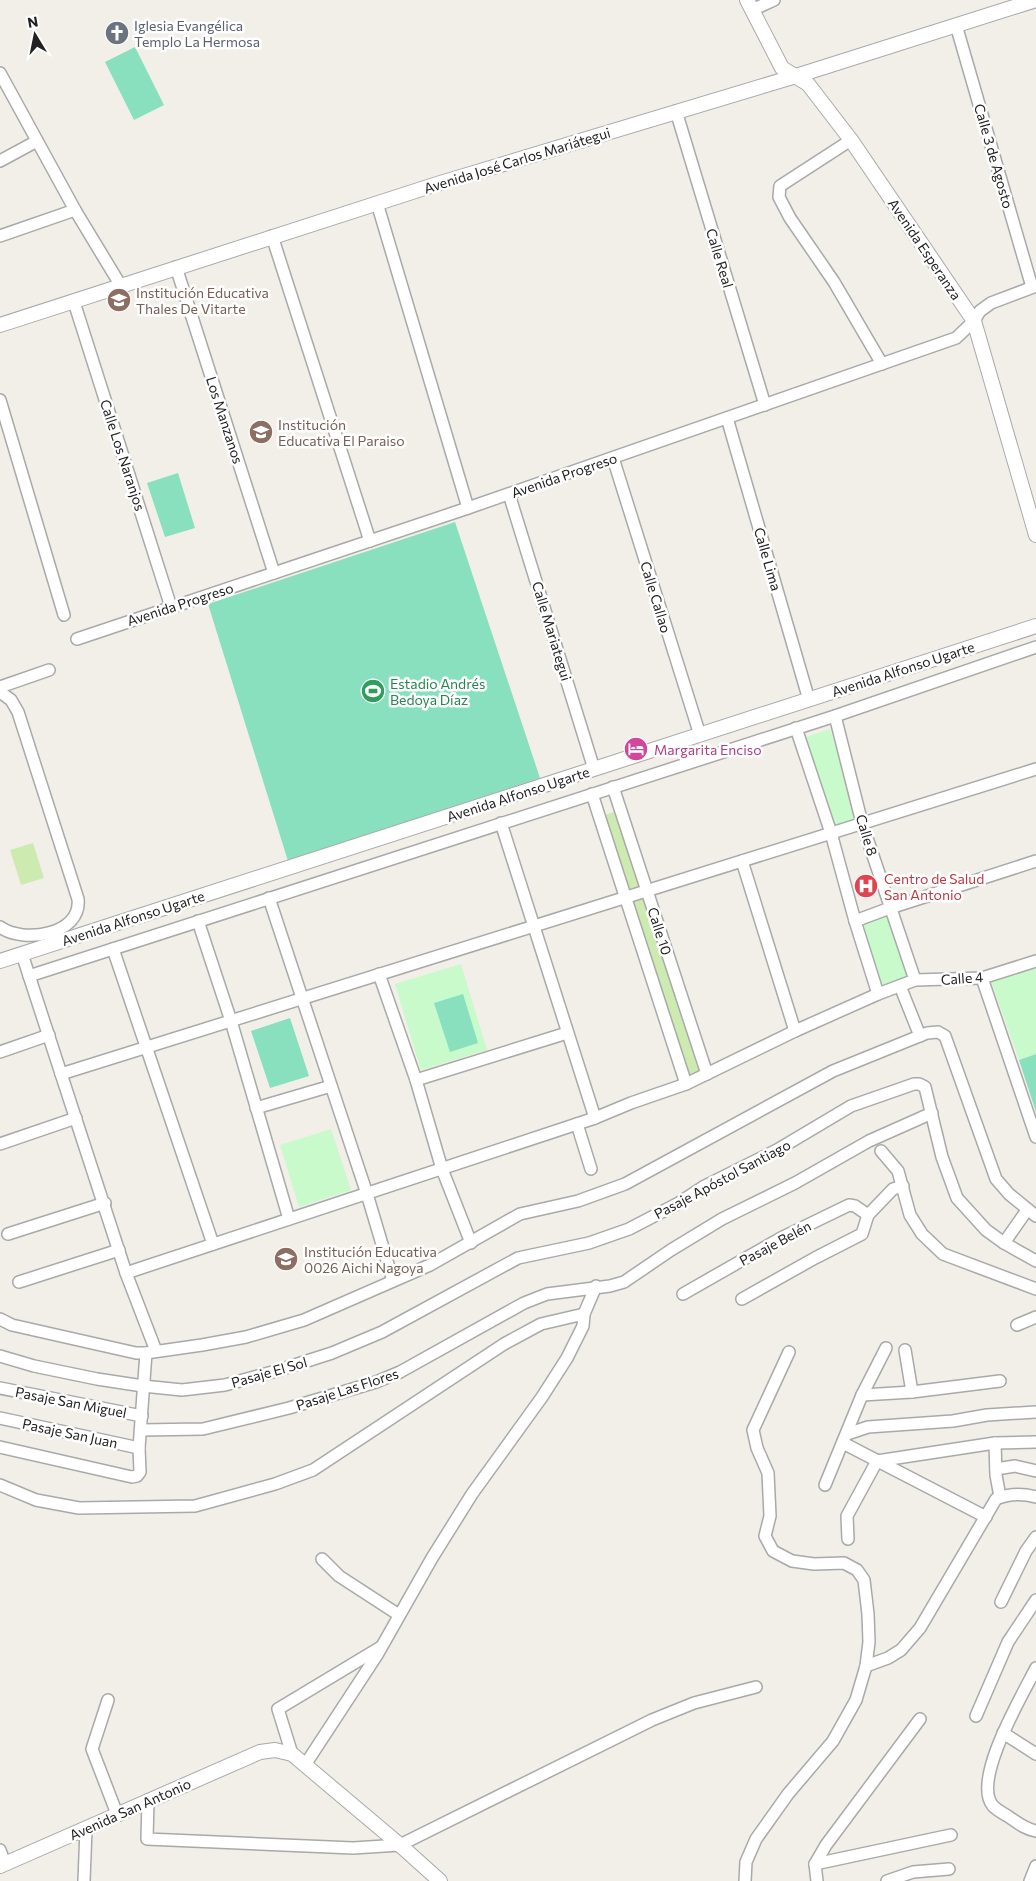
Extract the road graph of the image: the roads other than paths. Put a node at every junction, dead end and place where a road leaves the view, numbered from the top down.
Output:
1 (774, 0) edge
2 (1036, 0) edge
3 (750, 5) edge
4 (956, 25) junction
5 (796, 76) junction
6 (2, 80) edge
7 (676, 111) junction
8 (851, 140) junction
9 (37, 141) junction
10 (0, 161) edge
11 (377, 203) junction
12 (75, 210) junction
13 (0, 235) edge
14 (272, 236) junction
15 (176, 267) junction
16 (121, 286) junction
17 (1034, 286) edge
18 (74, 302) junction
19 (974, 321) junction
20 (0, 325) edge
21 (882, 364) junction
22 (0, 400) edge
23 (766, 405) junction
24 (728, 418) junction
25 (613, 458) junction
26 (509, 494) junction
27 (468, 508) junction
28 (1036, 535) edge
29 (370, 541) junction
30 (274, 574) junction
31 (171, 607) junction
32 (64, 614) dead end
33 (1036, 626) edge
34 (77, 639) dead end
35 (1036, 647) edge
36 (1036, 656) edge
37 (981, 666) junction
38 (49, 670) dead end
39 (0, 687) edge
40 (0, 692) edge
41 (809, 700) junction
42 (835, 716) junction
43 (796, 728) junction
44 (700, 735) junction
45 (1036, 768) edge
46 (594, 769) junction
47 (613, 787) junction
48 (592, 794) junction
49 (862, 823) junction
50 (500, 824) junction
51 (831, 833) junction
52 (742, 861) junction
53 (1036, 862) edge
54 (647, 890) junction
55 (626, 897) junction
56 (269, 898) junction
57 (890, 908) junction
58 (198, 921) junction
59 (855, 921) junction
60 (533, 925) junction
61 (0, 927) edge
62 (113, 948) junction
63 (22, 954) junction
64 (0, 960) edge
65 (1036, 961) edge
66 (379, 974) junction
67 (29, 976) junction
68 (982, 978) junction
69 (915, 980) junction
70 (900, 986) junction
71 (878, 994) junction
72 (302, 998) junction
73 (231, 1021) junction
74 (795, 1031) junction
75 (567, 1032) junction
76 (49, 1035) junction
77 (920, 1036) junction
78 (146, 1046) junction
79 (0, 1052) edge
80 (61, 1074) junction
81 (707, 1074) junction
82 (416, 1080) junction
83 (686, 1084) junction
84 (331, 1086) junction
85 (256, 1108) junction
86 (932, 1113) junction
87 (76, 1118) junction
88 (595, 1118) junction
89 (1033, 1120) edge
90 (577, 1124) junction
91 (1036, 1137) edge
92 (0, 1144) edge
93 (881, 1152) dead end
94 (442, 1168) junction
95 (592, 1169) dead end
96 (903, 1186) junction
97 (367, 1194) junction
98 (105, 1203) junction
99 (1031, 1213) edge
100 (868, 1215) junction
101 (289, 1219) junction
102 (8, 1234) dead end
103 (471, 1243) junction
104 (1004, 1243) junction
105 (213, 1244) junction
106 (119, 1250) junction
107 (518, 1258) joint
108 (1036, 1261) edge
109 (126, 1273) junction
110 (393, 1281) junction
111 (19, 1282) dead end
112 (596, 1286) junction
113 (1036, 1289) edge
114 (683, 1294) dead end
115 (742, 1299) dead end
116 (584, 1314) junction
117 (1036, 1317) edge
118 (0, 1319) edge
119 (1017, 1325) dead end
120 (886, 1348) dead end
121 (905, 1350) dead end
122 (151, 1352) junction
123 (789, 1352) dead end
124 (0, 1356) edge
125 (1000, 1381) dead end
126 (143, 1386) junction
127 (0, 1388) edge
128 (912, 1392) junction
129 (862, 1395) junction
130 (1036, 1412) edge
131 (142, 1416) junction
132 (0, 1418) edge
133 (141, 1430) junction
134 (845, 1438) junction
135 (1036, 1442) edge
136 (995, 1443) junction
137 (0, 1448) edge
138 (139, 1448) junction
139 (878, 1461) junction
140 (996, 1470) junction
141 (1036, 1472) edge
142 (0, 1485) edge
143 (825, 1485) dead end
144 (1000, 1497) junction
145 (1036, 1497) edge
146 (986, 1517) junction
147 (1036, 1537) edge
148 (848, 1539) dead end
149 (322, 1559) dead end
150 (1036, 1600) edge
151 (1001, 1602) dead end
152 (400, 1615) junction
153 (382, 1646) junction
154 (866, 1666) junction
155 (1036, 1668) edge
156 (756, 1687) dead end
157 (108, 1700) dead end
158 (976, 1716) dead end
159 (920, 1719) dead end
160 (1003, 1733) junction
161 (1036, 1742) edge
162 (292, 1754) junction
163 (1036, 1754) edge
164 (305, 1765) junction
165 (148, 1800) junction
166 (117, 1814) junction
167 (86, 1829) junction
168 (1036, 1831) edge
169 (950, 1835) dead end
170 (400, 1844) junction
171 (0, 1850) edge
172 (815, 1864) junction
173 (3, 1865) edge
174 (1036, 1866) edge
175 (949, 1869) dead end
176 (84, 1881) edge
177 (440, 1881) edge
178 (745, 1881) edge
179 (818, 1881) edge
180 (887, 1881) edge
181 (1030, 1881) edge

1 - 3 street
2 - 4 street, Avenida José Carlos Mariátegui
3 - 5 street, Avenida Esperanza
4 - 5 street, Avenida José Carlos Mariátegui
4 - 17 street, Calle 3 de Agosto
5 - 7 street, Avenida José Carlos Mariátegui
5 - 8 street, Avenida Esperanza
6 - 9 street
7 - 11 street, Avenida José Carlos Mariátegui
7 - 23 street, Calle Real
8 - 19 street, Avenida Esperanza
8 - 21 street
9 - 10 street
9 - 12 street
11 - 14 street, Avenida José Carlos Mariátegui
11 - 27 street
12 - 13 street
12 - 16 street
14 - 15 street, Avenida José Carlos Mariátegui
14 - 29 street
15 - 16 street, Avenida José Carlos Mariátegui
15 - 30 street, Los Manzanos
16 - 18 street, Avenida José Carlos Mariátegui
17 - 19 street, Avenida Progreso
18 - 20 street, Avenida José Carlos Mariátegui
18 - 31 street, Calle Los Naranjos
19 - 21 street, Avenida Progreso
19 - 28 street, Avenida Esperanza
21 - 23 street, Avenida Progreso
22 - 32 street
23 - 24 street, Avenida Progreso
24 - 25 street, Avenida Progreso
24 - 41 street, Calle Lima
25 - 26 street, Avenida Progreso
25 - 44 street, Calle Callao
26 - 27 street, Avenida Progreso
26 - 46 street, Calle Mariategui
27 - 29 street, Avenida Progreso
29 - 30 street, Avenida Progreso
30 - 31 street, Avenida Progreso
31 - 34 street, Avenida Progreso
33 - 41 street, Avenida Alfonso Ugarte
35 - 37 street, Avenida Alfonso Ugarte
36 - 37 street
37 - 42 street, Avenida Alfonso Ugarte
38 - 39 street
40 - 61 street
41 - 44 street, Avenida Alfonso Ugarte
42 - 43 street, Avenida Alfonso Ugarte
42 - 49 street, Calle 8
43 - 47 street, Avenida Alfonso Ugarte
43 - 51 street
44 - 46 street, Avenida Alfonso Ugarte
45 - 49 street
46 - 63 street, Avenida Alfonso Ugarte
47 - 48 street, Avenida Alfonso Ugarte
47 - 54 street, Calle 10
48 - 50 street, Avenida Alfonso Ugarte
48 - 55 street
49 - 51 street
49 - 57 street, Calle 8
50 - 56 street, Avenida Alfonso Ugarte
50 - 60 street
51 - 52 street
51 - 59 street
52 - 54 street
52 - 74 street
53 - 57 street
54 - 55 street
54 - 81 street, Calle 10
55 - 60 street
55 - 83 street
56 - 58 street, Avenida Alfonso Ugarte
56 - 72 street
57 - 59 street
57 - 69 street, Calle 8
58 - 62 street, Avenida Alfonso Ugarte
58 - 73 street
59 - 71 street
60 - 66 street
60 - 75 street
62 - 67 street, Avenida Alfonso Ugarte
62 - 78 street
63 - 64 street, Avenida Alfonso Ugarte
63 - 67 street
65 - 68 street, Calle 4
66 - 72 street
66 - 82 street
67 - 76 street
68 - 69 street, Calle 4
68 - 89 street
69 - 70 street
70 - 71 street
70 - 77 street
71 - 74 street
72 - 73 street
72 - 84 street
73 - 78 street
73 - 85 street
74 - 81 street
75 - 82 street
75 - 88 street
76 - 79 street
76 - 80 street
77 - 99 street
77 - 103 street
78 - 80 street
78 - 105 street
80 - 87 street
81 - 83 street
82 - 94 street
83 - 88 street
84 - 85 street
84 - 97 street
85 - 101 street
86 - 104 street
86 - 107 street, Pasaje Apóstol Santiago
86 - 112 street, Pasaje Las Flores
87 - 92 street
87 - 98 street
88 - 90 street
89 - 91 street
90 - 94 street
90 - 95 street
93 - 96 street
94 - 97 street
94 - 103 street
96 - 100 street
96 - 113 street
97 - 101 street
97 - 110 street
98 - 102 street
98 - 106 street
99 - 104 street
100 - 114 street, Pasaje Belén
100 - 115 street
101 - 105 street
103 - 110 street
104 - 108 street
105 - 109 street
106 - 109 street
106 - 111 street
107 - 126 street, Pasaje El Sol
109 - 122 street
110 - 122 street
112 - 116 street
112 - 133 street, Pasaje Las Flores
116 - 142 street
116 - 152 street
117 - 119 street
118 - 122 street
120 - 129 street
121 - 128 street
122 - 126 street
123 - 154 street
124 - 126 street, Pasaje El Sol
125 - 128 street
126 - 131 street
127 - 131 street, Pasaje San Miguel
128 - 129 street
129 - 134 street
130 - 134 street
131 - 133 street
132 - 138 street, Pasaje San Juan
133 - 138 street
134 - 139 street
134 - 143 street
135 - 136 street
136 - 139 street
136 - 140 street
137 - 138 street
139 - 146 street
139 - 148 street
140 - 141 street
140 - 144 street
144 - 145 street
144 - 146 street
146 - 154 street
147 - 151 street
149 - 152 street
150 - 158 street
152 - 153 street
153 - 162 street
153 - 164 street
154 - 178 street
155 - 160 street
156 - 170 street
157 - 166 street
159 - 172 street
160 - 163 street
160 - 168 street
161 - 163 street
162 - 164 street
162 - 165 street, Avenida San Antonio
164 - 170 street
165 - 166 street, Avenida San Antonio
165 - 170 street
166 - 167 street, Avenida San Antonio
167 - 173 street, Avenida San Antonio
167 - 176 street
169 - 172 street
170 - 177 street
171 - 173 street
172 - 179 street
174 - 181 street
175 - 180 street

